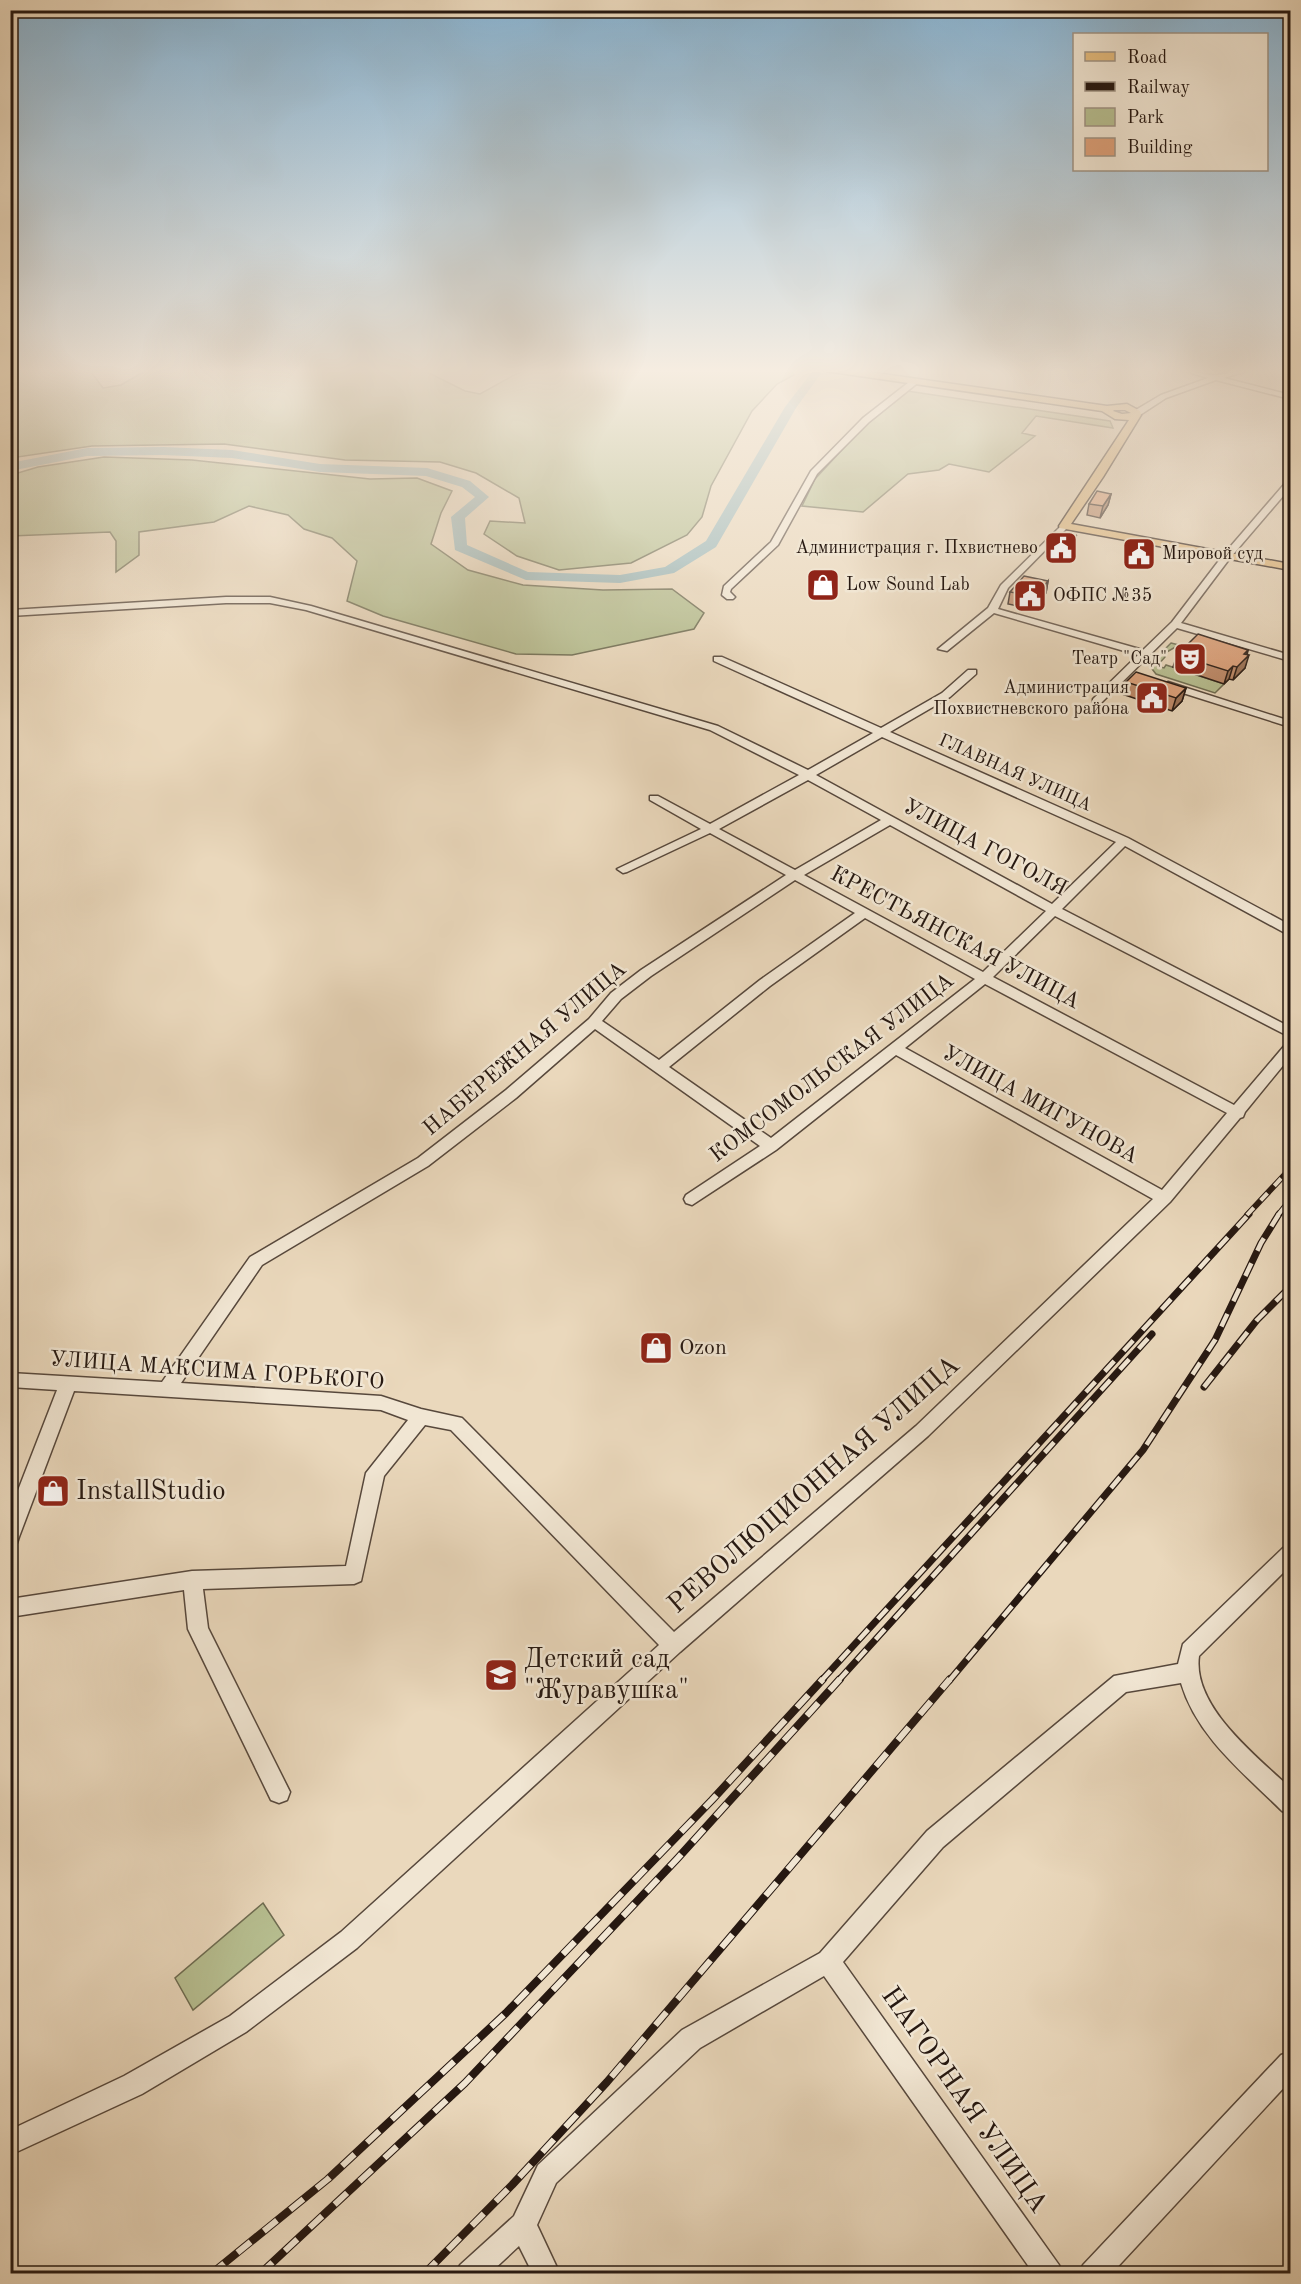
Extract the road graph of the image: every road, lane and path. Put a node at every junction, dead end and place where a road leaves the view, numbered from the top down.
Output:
1 (813, 475) edge
2 (1100, 475) edge
3 (1290, 483) edge
4 (1064, 526) junction
5 (1227, 556) junction
6 (1290, 567) edge
7 (730, 597) dead end
8 (992, 610) junction
9 (10, 613) edge
10 (1175, 624) junction
11 (943, 649) dead end
12 (1147, 654) junction
13 (1290, 658) edge
14 (718, 659) dead end
15 (972, 672) dead end
16 (1162, 683) edge
17 (1097, 701) dead end
18 (1290, 724) edge
19 (882, 733) junction
20 (808, 775) junction
21 (654, 798) dead end
22 (889, 820) junction
23 (710, 829) junction
24 (1124, 841) junction
25 (623, 869) dead end
26 (794, 875) junction
27 (1054, 910) junction
28 (865, 912) junction
29 (1290, 930) edge
30 (984, 978) junction
31 (594, 1022) junction
32 (1290, 1033) edge
33 (1290, 1048) edge
34 (896, 1049) junction
35 (660, 1067) junction
36 (1238, 1113) junction
37 (771, 1146) junction
38 (1164, 1198) junction
39 (692, 1199) dead end
40 (10, 1380) edge
41 (68, 1384) junction
42 (167, 1389) junction
43 (421, 1417) junction
44 (10, 1538) edge
45 (1290, 1554) edge
46 (192, 1580) junction
47 (10, 1608) edge
48 (673, 1645) junction
49 (1188, 1672) junction
50 (279, 1792) dead end
51 (1290, 1803) edge
52 (828, 1961) junction
53 (1290, 2064) edge
54 (10, 2143) edge
55 (523, 2225) junction
56 (469, 2274) edge
57 (547, 2274) edge
58 (1050, 2274) edge
59 (1092, 2274) edge

1 - 7 street
2 - 4 main road
3 - 5 street
4 - 5 main road
4 - 8 street
5 - 6 main road
5 - 10 street
8 - 11 street
8 - 12 street
9 - 20 street, УЛИЦА ГОГОЛЯ
10 - 12 street
10 - 13 street
12 - 17 street
14 - 19 street, ГЛАВНАЯ УЛИЦА
15 - 19 street
16 - 18 street
19 - 20 street
19 - 24 street, ГЛАВНАЯ УЛИЦА
20 - 22 street, УЛИЦА ГОГОЛЯ
20 - 23 street
21 - 23 street, КРЕСТЬЯНСКАЯ УЛИЦА
22 - 26 street, НАБЕРЕЖНАЯ УЛИЦА
22 - 27 street, УЛИЦА ГОГОЛЯ
23 - 25 street
23 - 26 street, КРЕСТЬЯНСКАЯ УЛИЦА
24 - 27 street, КОМСОМОЛЬСКАЯ УЛИЦА
24 - 29 street, ГЛАВНАЯ УЛИЦА
26 - 28 street, КРЕСТЬЯНСКАЯ УЛИЦА
26 - 31 street, НАБЕРЕЖНАЯ УЛИЦА
27 - 30 street, КОМСОМОЛЬСКАЯ УЛИЦА
27 - 32 street, УЛИЦА ГОГОЛЯ
28 - 30 street, КРЕСТЬЯНСКАЯ УЛИЦА
28 - 35 street
30 - 34 street, КОМСОМОЛЬСКАЯ УЛИЦА
30 - 36 street, КРЕСТЬЯНСКАЯ УЛИЦА
31 - 35 street
31 - 42 street, НАБЕРЕЖНАЯ УЛИЦА
33 - 36 street, РЕВОЛЮЦИОННАЯ УЛИЦА
34 - 37 street, КОМСОМОЛЬСКАЯ УЛИЦА
34 - 38 street, УЛИЦА МИГУНОВА
35 - 37 street
36 - 38 street, РЕВОЛЮЦИОННАЯ УЛИЦА
37 - 39 street, КОМСОМОЛЬСКАЯ УЛИЦА
38 - 48 street, РЕВОЛЮЦИОННАЯ УЛИЦА
40 - 41 street, УЛИЦА МАКСИМА ГОРЬКОГО
41 - 42 street, УЛИЦА МАКСИМА ГОРЬКОГО
41 - 44 street
42 - 43 street, УЛИЦА МАКСИМА ГОРЬКОГО
43 - 46 street
43 - 48 street, УЛИЦА МАКСИМА ГОРЬКОГО
45 - 49 street
46 - 47 street
46 - 50 street
48 - 54 street, РЕВОЛЮЦИОННАЯ УЛИЦА
49 - 51 street
49 - 52 street
52 - 55 street
52 - 58 street, НАГОРНАЯ УЛИЦА
53 - 59 street
55 - 56 street
55 - 57 street

